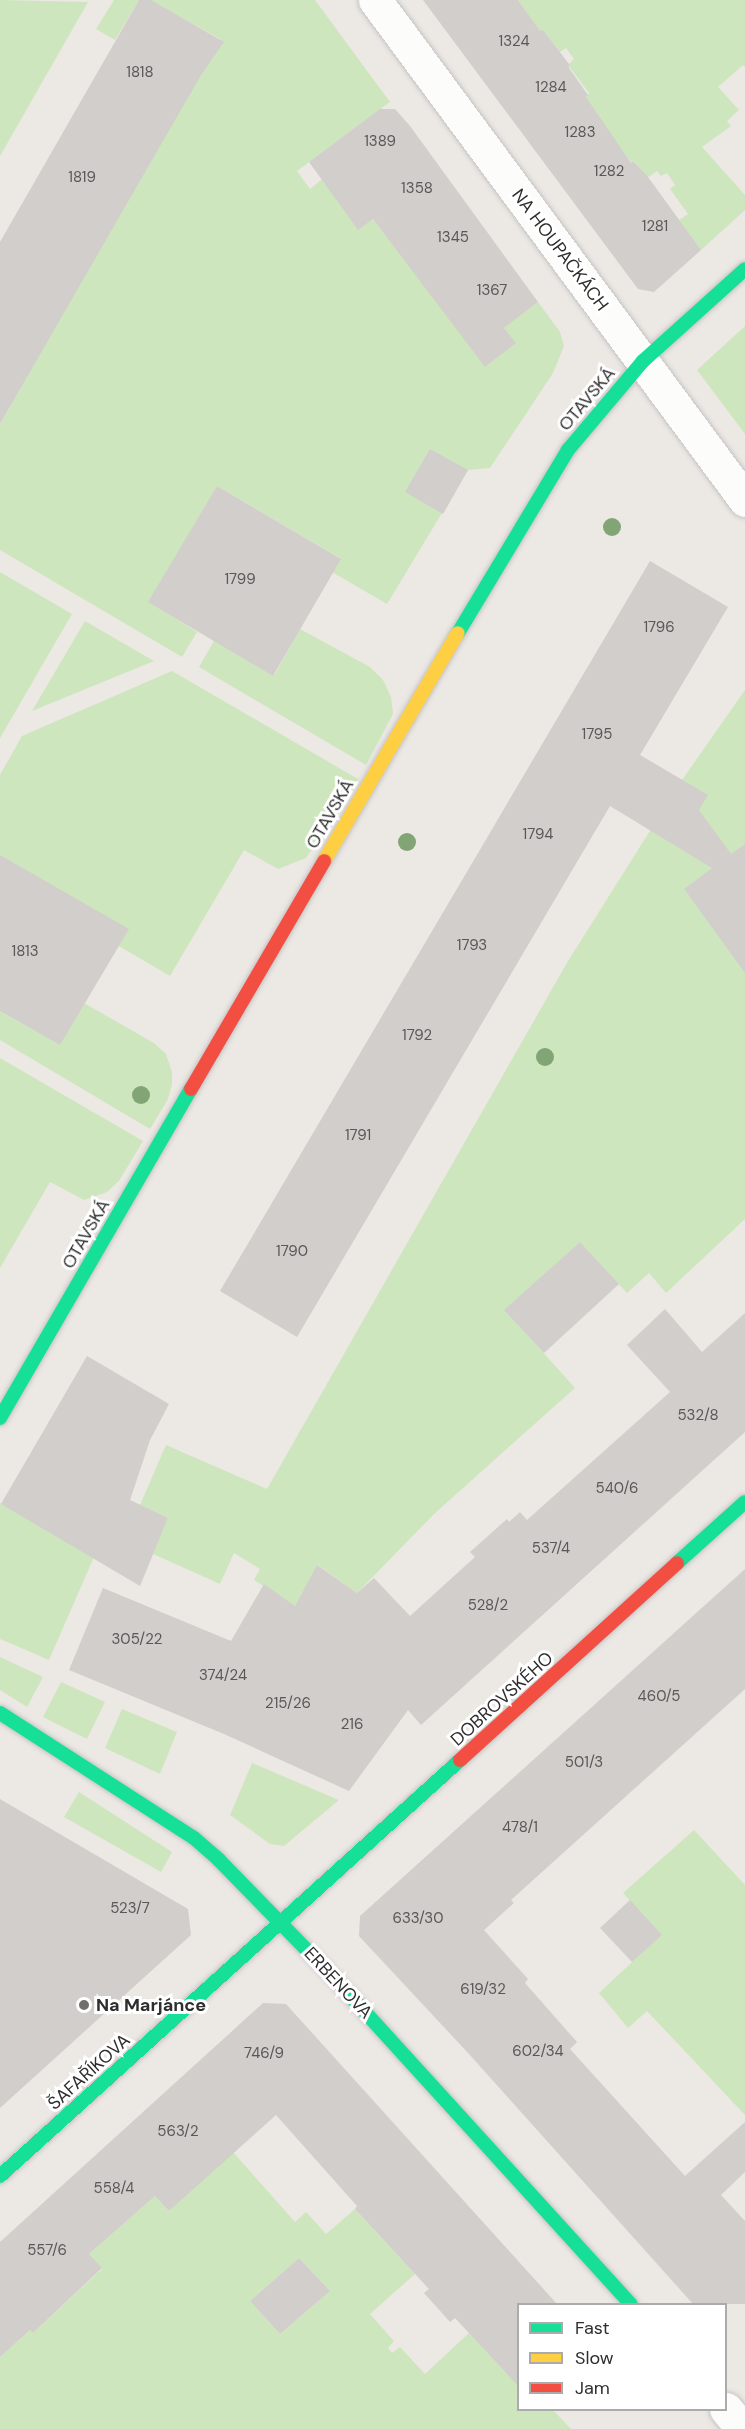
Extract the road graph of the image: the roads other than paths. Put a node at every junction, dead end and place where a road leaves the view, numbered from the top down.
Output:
1 (375, 0) edge
2 (745, 269) edge
3 (643, 361) junction
4 (745, 500) edge
5 (0, 1418) edge
6 (745, 1502) edge
7 (0, 1713) edge
8 (282, 1922) junction
9 (0, 2176) edge
10 (629, 2303) edge
11 (727, 2410) edge
12 (744, 2429) edge

1 - 3 street, NA HOUPAČKÁCH
2 - 3 street, OTAVSKÁ
3 - 4 street, NA HOUPAČKÁCH
3 - 5 street, OTAVSKÁ
6 - 8 street, DOBROVSKÉHO
7 - 8 street, ERBENOVA
8 - 9 street, ŠAFAŘÍKOVA
8 - 10 street, ERBENOVA
11 - 12 street

